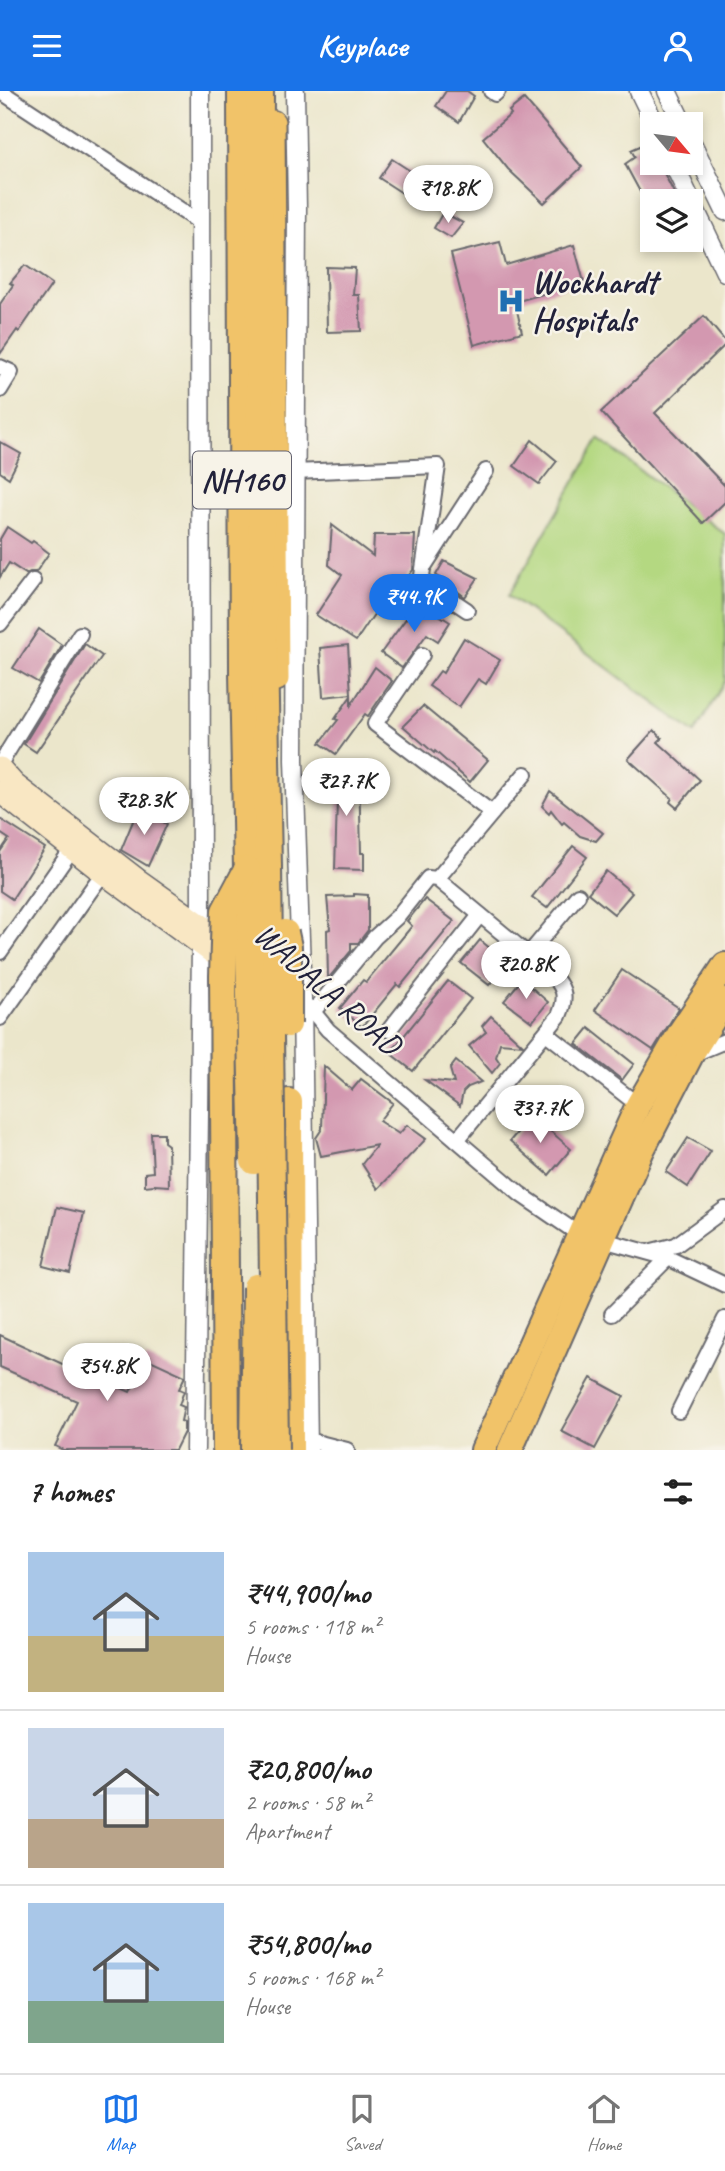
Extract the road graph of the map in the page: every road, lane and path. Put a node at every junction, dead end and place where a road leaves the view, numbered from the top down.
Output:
1 (0, 91) edge
2 (228, 91) edge
3 (242, 91) edge
4 (260, 91) edge
5 (272, 91) edge
6 (295, 91) edge
7 (491, 91) edge
8 (498, 91) edge
9 (641, 91) edge
10 (667, 91) edge
11 (198, 93) edge
12 (650, 112) edge
13 (677, 112) edge
14 (704, 168) edge
15 (679, 175) edge
16 (725, 211) edge
17 (199, 222) junction
18 (725, 272) edge
19 (0, 366) edge
20 (0, 390) edge
21 (486, 471) dead end
22 (294, 472) junction
23 (423, 569) junction
24 (33, 581) dead end
25 (467, 610) dead end
26 (0, 624) edge
27 (79, 634) dead end
28 (422, 655) dead end
29 (0, 766) edge
30 (525, 774) dead end
31 (0, 792) edge
32 (492, 813) junction
33 (72, 849) junction
34 (258, 868) junction
35 (103, 873) junction
36 (437, 879) junction
37 (578, 895) dead end
38 (480, 915) junction
39 (201, 935) junction
40 (0, 952) edge
41 (528, 955) junction
42 (235, 959) junction
43 (725, 965) edge
44 (725, 1000) edge
45 (295, 1002) junction
46 (0, 1019) edge
47 (389, 1030) dead end
48 (546, 1033) junction
49 (725, 1041) edge
50 (691, 1055) junction
51 (638, 1105) junction
52 (457, 1140) junction
53 (725, 1209) edge
54 (592, 1238) junction
55 (647, 1253) junction
56 (668, 1258) junction
57 (725, 1285) edge
58 (612, 1314) dead end
59 (725, 1319) edge
60 (679, 1411) dead end
61 (302, 1447) edge
62 (195, 1450) edge
63 (226, 1450) edge
64 (238, 1450) edge
65 (254, 1450) edge
66 (275, 1450) edge
67 (282, 1450) edge
68 (347, 1450) edge
69 (483, 1450) edge
70 (510, 1450) edge

1 - 17 street
2 - 42 main road
3 - 34 highway, NH160
4 - 34 highway, NH160
5 - 45 main road
6 - 22 street
7 - 8 street
9 - 12 street
10 - 13 street
11 - 17 street
14 - 16 street
15 - 18 street
17 - 39 street
19 - 20 street
21 - 23 street
22 - 23 street
22 - 45 street
23 - 25 street
24 - 26 street
27 - 29 street
28 - 32 street
29 - 39 main road, WADALA ROAD
30 - 32 street
31 - 33 main road, WADALA ROAD
32 - 36 street
33 - 35 main road, WADALA ROAD
33 - 40 street
34 - 61 highway, bridge
34 - 63 highway, bridge
34 - 65 highway, bridge
34 - 66 highway, bridge
35 - 39 main road, WADALA ROAD
35 - 46 street
36 - 38 street
36 - 45 street
37 - 41 street
38 - 41 street
38 - 47 street
39 - 42 main road
39 - 62 street
41 - 48 street
42 - 45 main road
42 - 64 main road
43 - 51 highway
44 - 50 highway
45 - 52 street, WADALA ROAD
45 - 61 street
45 - 67 main road
48 - 51 street
48 - 52 street
49 - 50 street
50 - 54 highway
51 - 54 highway
52 - 54 street, WADALA ROAD
53 - 55 street
54 - 55 street, WADALA ROAD
54 - 69 highway
54 - 70 highway
55 - 56 street, WADALA ROAD
56 - 57 street, WADALA ROAD
56 - 58 street
59 - 60 street
61 - 68 street

